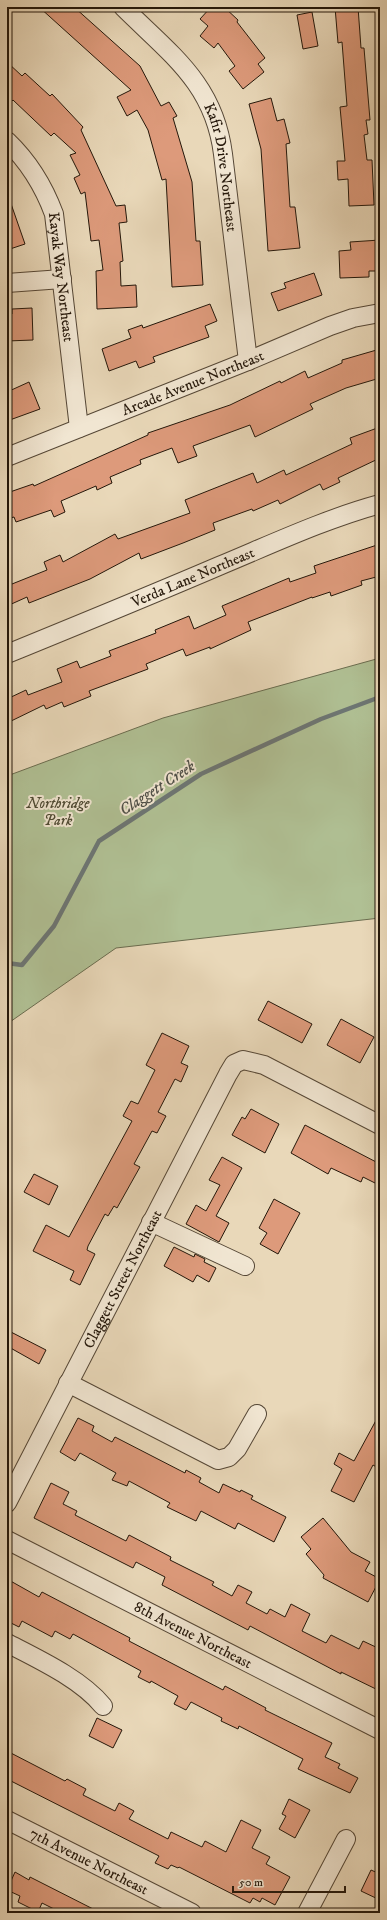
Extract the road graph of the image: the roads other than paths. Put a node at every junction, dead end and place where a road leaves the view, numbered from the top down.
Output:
1 (123, 7) edge
2 (7, 141) edge
3 (62, 279) junction
4 (7, 283) edge
5 (380, 313) edge
6 (248, 361) junction
7 (79, 428) junction
8 (7, 457) edge
9 (380, 504) edge
10 (7, 654) edge
11 (380, 1125) edge
12 (151, 1222) junction
13 (245, 1266) dead end
14 (68, 1383) junction
15 (257, 1414) dead end
16 (7, 1503) edge
17 (7, 1540) edge
18 (7, 1644) edge
19 (103, 1706) dead end
20 (380, 1730) edge
21 (7, 1820) edge
22 (346, 1839) dead end
23 (192, 1913) edge
24 (307, 1913) edge

1 - 6 street, Kafir Drive Northeast
2 - 3 street, Kayak Way Northeast
3 - 4 street
3 - 7 street, Kayak Way Northeast
5 - 6 street, Arcade Avenue Northeast
6 - 7 street, Arcade Avenue Northeast
7 - 8 street, Arcade Avenue Northeast
9 - 10 street, Verda Lane Northeast
11 - 12 street, Claggett Street Northeast
12 - 13 street
12 - 14 street, Claggett Street Northeast
14 - 15 street
14 - 16 street, Claggett Street Northeast
17 - 20 street, 8th Avenue Northeast
18 - 19 street
21 - 23 street, 7th Avenue Northeast
22 - 24 street

